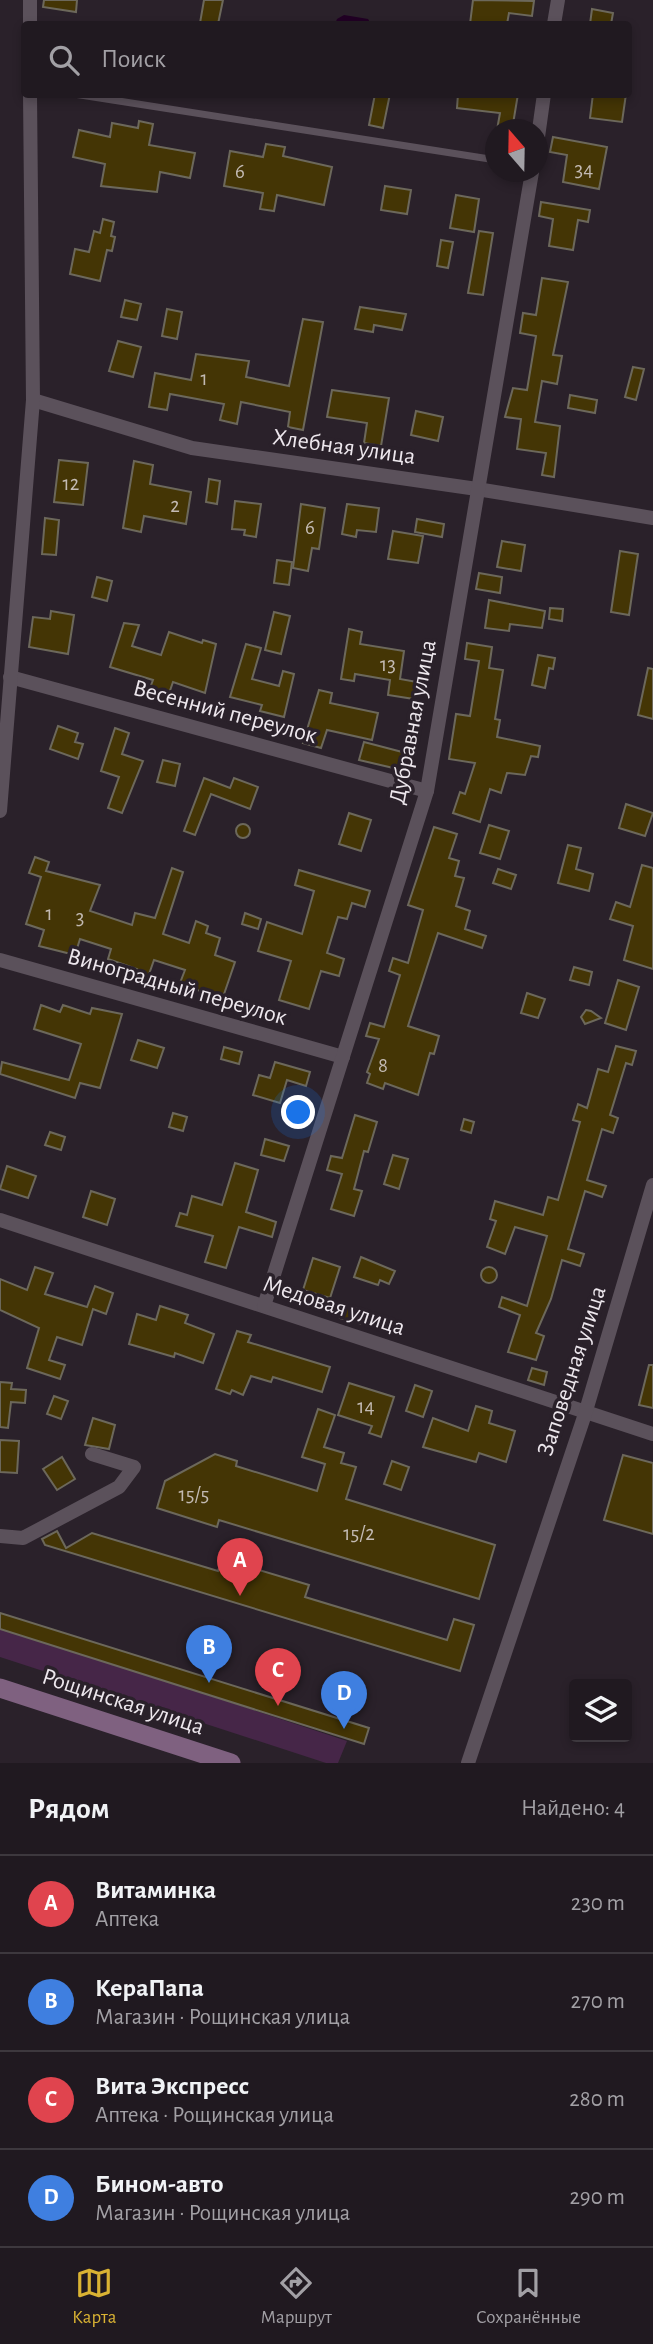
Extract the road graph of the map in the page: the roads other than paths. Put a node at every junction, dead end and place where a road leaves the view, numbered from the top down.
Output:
1 (30, 0) edge
2 (558, 0) edge
3 (30, 21) edge
4 (554, 21) edge
5 (30, 98) edge
6 (100, 98) edge
7 (543, 98) edge
8 (540, 119) edge
9 (485, 158) edge
10 (530, 182) edge
11 (33, 400) junction
12 (477, 489) junction
13 (653, 518) edge
14 (10, 677) junction
15 (427, 791) junction
16 (0, 811) edge
17 (0, 960) edge
18 (342, 1057) junction
19 (653, 1185) edge
20 (0, 1220) edge
21 (264, 1306) junction
22 (585, 1414) junction
23 (653, 1434) edge
24 (92, 1454) dead end
25 (0, 1536) edge
26 (0, 1688) edge
27 (232, 1763) edge
28 (468, 1763) edge

1 - 3 street
2 - 4 street
5 - 11 street
6 - 9 lane
7 - 8 street
10 - 12 street, Дубравная улица
11 - 12 street, Хлебная улица
11 - 14 street
12 - 13 street, Хлебная улица
12 - 15 street, Дубравная улица
14 - 15 street, Весенний переулок
14 - 16 street
15 - 18 street, Дубравная улица
17 - 18 street, Виноградный переулок
18 - 21 street, Дубравная улица
19 - 22 street, Заповедная улица
20 - 21 street, Медовая улица
21 - 22 street, Медовая улица
22 - 23 street, Медовая улица
22 - 28 street, Заповедная улица
24 - 25 street
26 - 27 street, Рощинская улица

